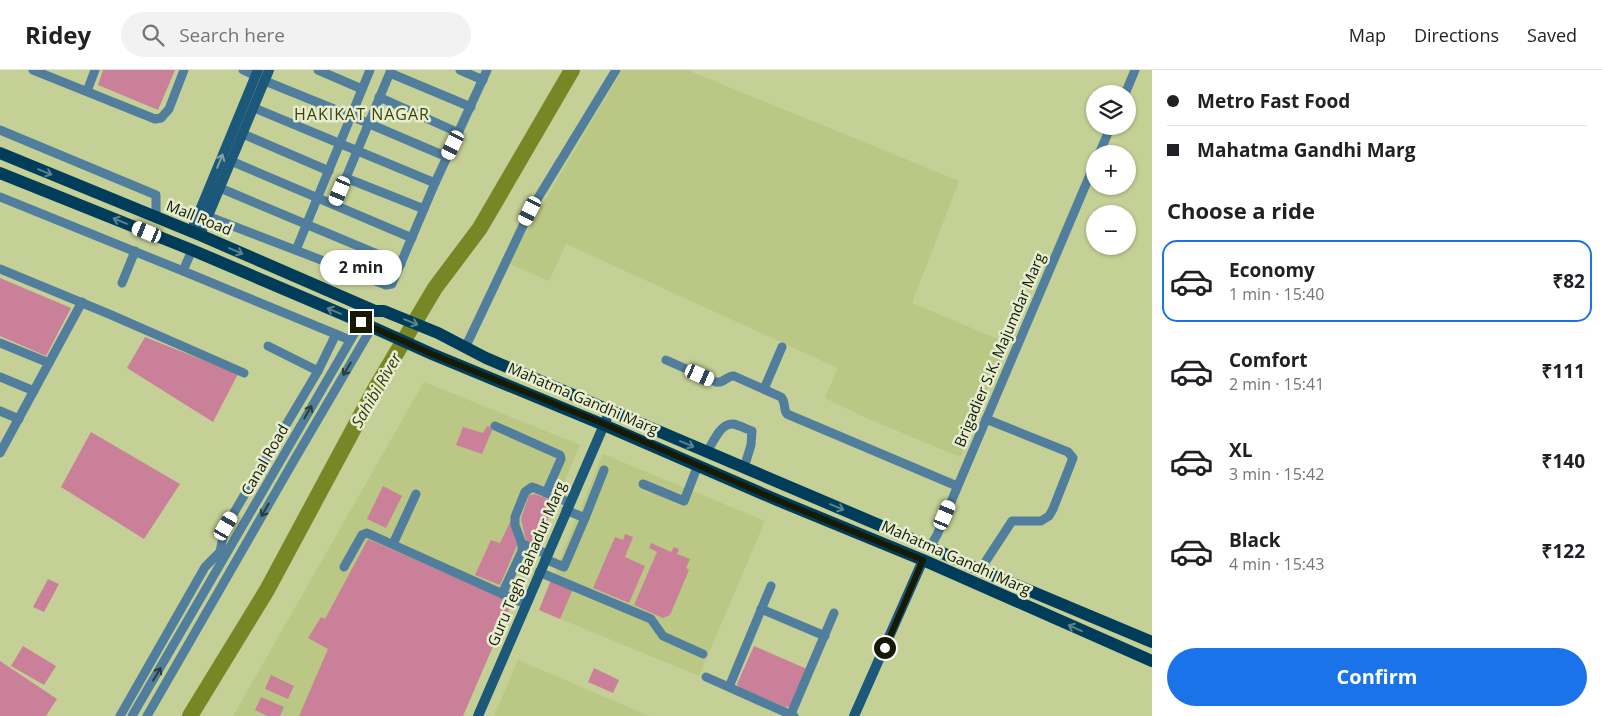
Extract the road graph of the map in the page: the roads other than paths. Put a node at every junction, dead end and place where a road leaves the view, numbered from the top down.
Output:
1 (32, 70) edge
2 (95, 70) edge
3 (184, 70) edge
4 (243, 70) edge
5 (269, 70) edge
6 (318, 70) edge
7 (370, 70) edge
8 (460, 70) edge
9 (487, 70) edge
10 (616, 70) edge
11 (1135, 70) edge
12 (391, 71) edge
13 (259, 76) edge
14 (483, 80) junction
15 (1129, 85) edge
16 (362, 88) junction
17 (87, 91) junction
18 (380, 97) junction
19 (471, 107) junction
20 (254, 108) junction
21 (351, 116) junction
22 (369, 123) junction
23 (0, 130) edge
24 (459, 133) junction
25 (243, 134) junction
26 (340, 143) junction
27 (358, 151) junction
28 (0, 153) edge
29 (447, 157) junction
30 (231, 161) junction
31 (328, 171) junction
32 (0, 172) edge
33 (346, 178) junction
34 (435, 183) junction
35 (1086, 184) edge
36 (220, 188) junction
37 (0, 197) edge
38 (318, 198) junction
39 (335, 204) junction
40 (424, 209) junction
41 (204, 214) junction
42 (156, 218) junction
43 (307, 224) junction
44 (195, 234) junction
45 (412, 238) junction
46 (192, 250) junction
47 (296, 250) junction
48 (135, 251) junction
49 (401, 264) junction
50 (0, 269) edge
51 (182, 270) junction
52 (122, 283) dead end
53 (82, 302) junction
54 (384, 311) joint
55 (370, 327) junction
56 (336, 334) junction
57 (449, 339) junction
58 (350, 340) junction
59 (0, 343) edge
60 (268, 346) dead end
61 (782, 347) dead end
62 (465, 348) junction
63 (436, 356) junction
64 (666, 360) dead end
65 (49, 363) junction
66 (318, 371) junction
67 (244, 373) dead end
68 (0, 377) edge
69 (764, 389) junction
70 (34, 392) junction
71 (0, 411) edge
72 (610, 411) junction
73 (19, 419) junction
74 (986, 419) junction
75 (604, 424) junction
76 (495, 426) dead end
77 (708, 452) junction
78 (0, 453) edge
79 (698, 465) junction
80 (744, 468) junction
81 (604, 470) dead end
82 (643, 484) dead end
83 (958, 486) junction
84 (546, 493) junction
85 (416, 494) dead end
86 (568, 507) junction
87 (585, 518) junction
88 (393, 544) junction
89 (522, 544) junction
90 (930, 546) junction
91 (223, 553) junction
92 (546, 557) junction
93 (923, 560) junction
94 (344, 567) dead end
95 (980, 570) junction
96 (539, 572) junction
97 (771, 586) dead end
98 (502, 594) junction
99 (526, 604) junction
100 (761, 609) junction
101 (834, 613) dead end
102 (1103, 622) junction
103 (168, 631) junction
104 (825, 636) junction
105 (179, 637) junction
106 (1096, 637) junction
107 (1152, 642) edge
108 (189, 643) junction
109 (703, 654) dead end
110 (1152, 661) edge
111 (706, 678) dead end
112 (729, 687) junction
113 (793, 715) edge
114 (120, 716) edge
115 (132, 716) edge
116 (148, 716) edge
117 (478, 716) edge
118 (854, 716) edge

1 - 17 street
2 - 17 street
3 - 17 street
4 - 13 street
5 - 13 street
6 - 16 street
7 - 16 street
8 - 14 street
9 - 14 street
10 - 62 street
11 - 15 street
12 - 18 street
12 - 19 street
13 - 20 street
13 - 21 street
41 -> 13 street
14 - 19 street
16 - 21 street
18 - 22 street
18 - 24 street
19 - 24 street
20 - 25 street
20 - 26 street
21 - 22 street
21 - 26 street
22 - 27 street
22 - 29 street
23 - 42 street
24 - 29 street
25 - 30 street
25 - 31 street
26 - 27 street
26 - 31 street
27 - 33 street
27 - 34 street
28 -> 42 main road, Mall Road
29 - 34 street
30 - 36 street
30 - 38 street
31 - 38 street
46 -> 32 main road, Mahatma Gandhi Marg
33 - 39 street
33 - 40 street
34 - 40 street
35 - 74 street, Brigadier S.K. Majumdar Marg
36 - 41 street
36 - 43 street
37 - 48 street
38 - 39 street
38 - 43 street
39 - 45 street
40 - 45 street
41 - 44 street
41 - 47 street
42 - 44 main road, Mall Road
43 - 47 street
43 - 49 street
44 -> 54 main road, Mall Road
45 - 49 street
46 - 51 street
55 -> 46 main road, Mahatma Gandhi Marg
47 - 49 street
48 - 51 street
48 - 52 street
50 - 53 street
51 - 56 street
53 - 65 street
53 - 67 street
54 -> 57 main road, Mahatma Gandhi Marg
55 - 58 street, Canal Road
55 - 63 main road, Mahatma Gandhi Marg
55 -> 108 street
56 - 58 street
56 - 66 street
57 - 62 main road, Mahatma Gandhi Marg
57 - 63 main road
91 -> 58 street, Canal Road
59 - 65 street
60 - 66 street
61 - 69 street
62 - 72 main road, Mahatma Gandhi Marg
63 - 75 main road, Mahatma Gandhi Marg
64 - 69 street
65 - 70 street
66 - 91 street
68 - 70 street
69 - 83 street
70 - 73 street
71 - 73 street
72 - 75 street, Guru Tegh Bahadur Marg
72 -> 77 main road, Mahatma Gandhi Marg
73 - 78 street
74 - 83 street, Brigadier S.K. Majumdar Marg
74 - 95 street
75 - 79 main road, Mahatma Gandhi Marg
75 - 86 street, Guru Tegh Bahadur Marg
76 - 84 street
77 - 80 main road, Mahatma Gandhi Marg
77 - 80 street
79 - 82 street
79 - 93 main road, Mahatma Gandhi Marg
80 -> 90 main road, Mahatma Gandhi Marg
81 - 87 street
83 - 90 street, Brigadier S.K. Majumdar Marg
84 - 86 street
84 - 89 street
85 - 88 street
86 - 87 street
86 - 92 street, Guru Tegh Bahadur Marg
87 - 92 street
88 - 94 street
88 - 98 street
89 - 92 street
89 - 98 street
90 - 95 main road, Mahatma Gandhi Marg
91 - 103 street
91 - 105 street, Canal Road
92 - 96 street, Guru Tegh Bahadur Marg
106 -> 93 main road, Mahatma Gandhi Marg
93 - 118 street
95 - 102 main road, Mahatma Gandhi Marg
96 - 99 street, Guru Tegh Bahadur Marg
96 - 109 street
97 - 100 street
98 - 99 street
99 - 117 street, Guru Tegh Bahadur Marg
100 - 104 street
100 - 112 street
101 - 104 street
102 - 106 main road
102 - 107 main road, Mahatma Gandhi Marg
103 - 105 street
103 - 114 street
104 - 113 street
105 - 108 street
115 -> 105 street, Canal Road
106 - 110 main road, Mahatma Gandhi Marg
108 - 116 street
111 - 112 street
112 - 113 street

